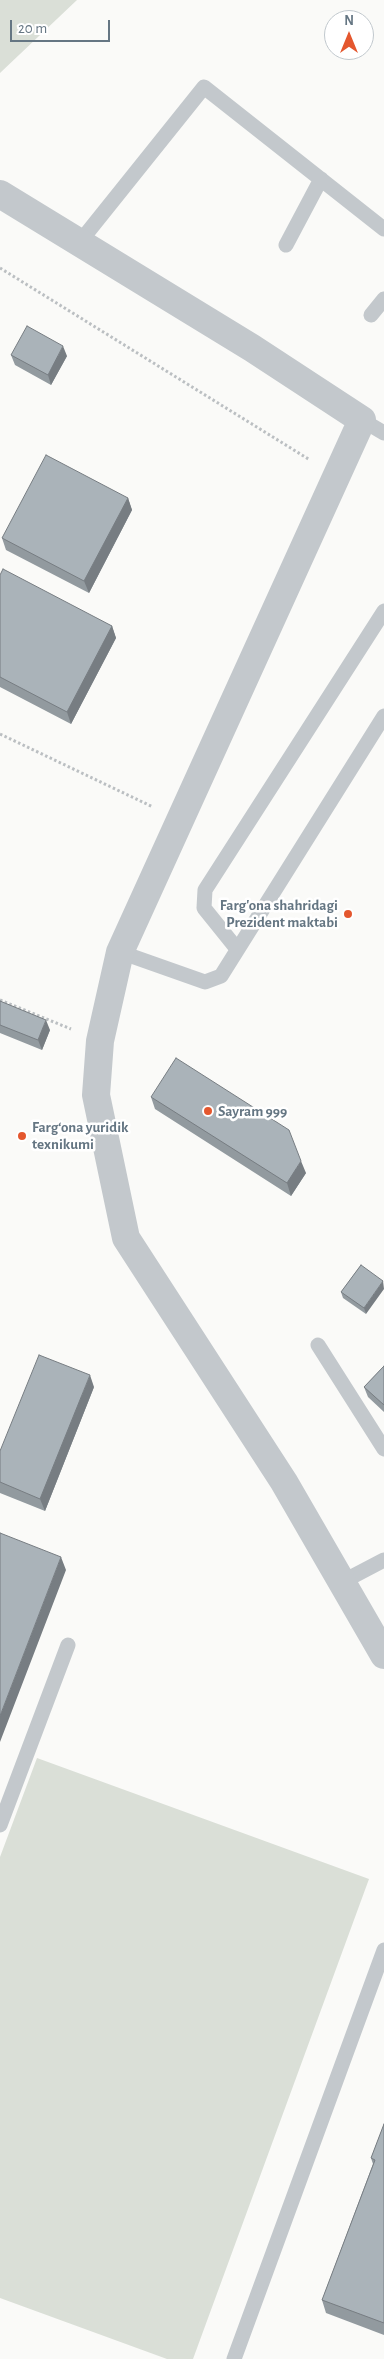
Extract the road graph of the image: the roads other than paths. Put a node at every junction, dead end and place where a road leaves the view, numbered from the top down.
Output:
1 (321, 179) junction
2 (0, 194) edge
3 (384, 229) edge
4 (80, 243) junction
5 (286, 245) dead end
6 (384, 299) edge
7 (371, 315) dead end
8 (373, 427) edge
9 (384, 611) edge
10 (384, 716) edge
11 (237, 949) junction
12 (120, 952) junction
13 (318, 1344) dead end
14 (384, 1449) edge
15 (384, 1560) edge
16 (342, 1582) junction
17 (68, 1645) dead end
18 (384, 1655) edge
19 (0, 1825) edge
20 (384, 1950) edge
21 (234, 2359) edge

1 - 3 lane
1 - 4 lane
1 - 5 lane
2 - 4 street
4 - 8 street
6 - 7 lane
8 - 12 street
9 - 11 lane
10 - 11 lane
11 - 12 lane
12 - 16 street
13 - 14 lane
15 - 16 lane
16 - 18 street
17 - 19 lane
20 - 21 lane

